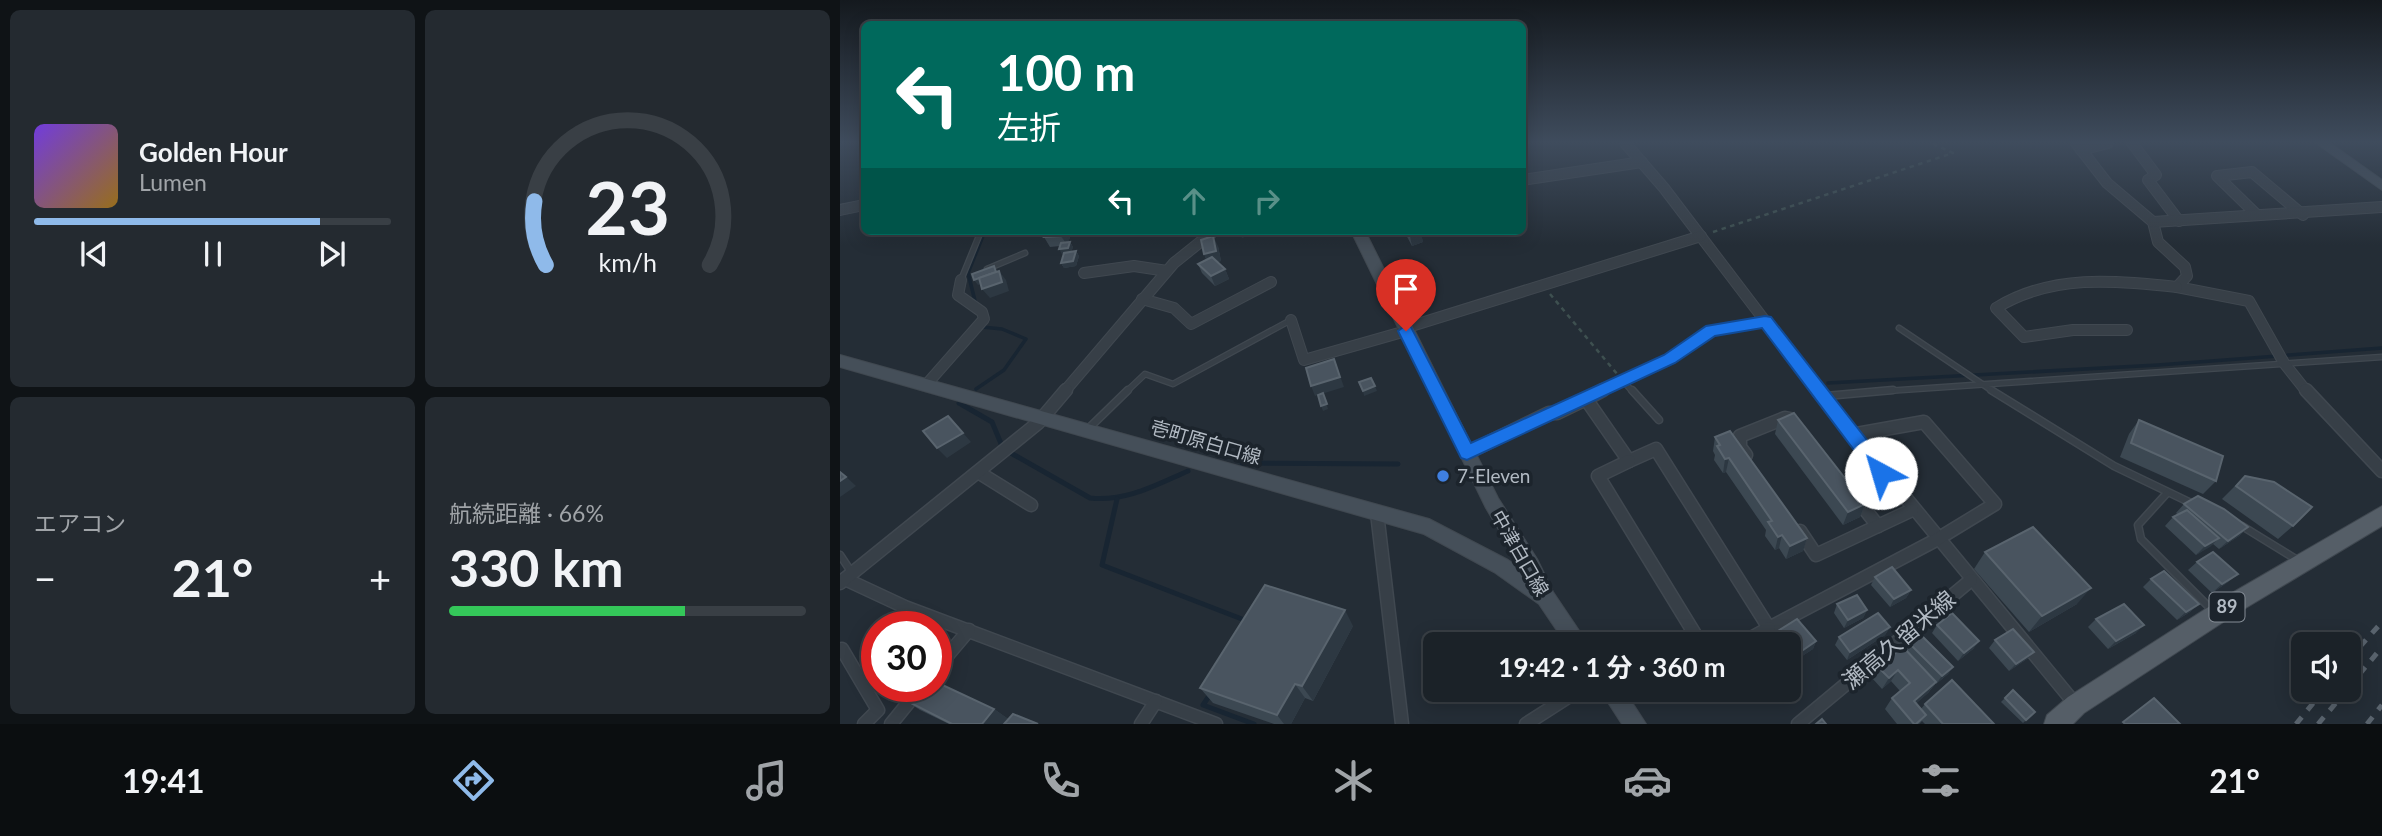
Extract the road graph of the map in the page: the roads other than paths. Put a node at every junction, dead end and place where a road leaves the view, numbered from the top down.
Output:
1 (1543, 177) edge
2 (1654, 177) edge
3 (2101, 177) edge
4 (2153, 177) edge
5 (2218, 177) edge
6 (2258, 177) edge
7 (1526, 179) edge
8 (861, 206) edge
9 (2382, 207) edge
10 (840, 209) edge
11 (2257, 215) junction
12 (2303, 215) junction
13 (2179, 220) junction
14 (2152, 222) junction
15 (979, 235) edge
16 (1209, 235) edge
17 (1360, 235) edge
18 (1701, 236) junction
19 (1025, 253) dead end
20 (1167, 271) junction
21 (1084, 274) dead end
22 (961, 280) junction
23 (1271, 282) dead end
24 (2177, 287) junction
25 (1142, 299) junction
26 (1290, 320) joint
27 (1765, 321) junction
28 (1899, 328) dead end
29 (1405, 329) junction
30 (2127, 330) dead end
31 (2382, 357) edge
32 (840, 361) edge
33 (2284, 363) junction
34 (1618, 382) junction
35 (1980, 383) junction
36 (926, 385) junction
37 (1823, 397) junction
38 (1586, 399) junction
39 (1041, 417) junction
40 (1659, 420) dead end
41 (1087, 430) junction
42 (1803, 431) edge
43 (1851, 435) junction
44 (1467, 453) junction
45 (1629, 461) junction
46 (1755, 468) edge
47 (2382, 471) edge
48 (978, 472) junction
49 (1845, 484) edge
50 (2168, 494) junction
51 (1031, 505) dead end
52 (2200, 507) edge
53 (1912, 510) junction
54 (1377, 513) junction
55 (2382, 514) edge
56 (1793, 522) edge
57 (2235, 523) edge
58 (1878, 526) junction
59 (1513, 538) junction
60 (1936, 540) junction
61 (840, 555) edge
62 (1486, 557) junction
63 (2301, 563) junction
64 (846, 578) edge
65 (1971, 580) junction
66 (1546, 598) junction
67 (2216, 614) junction
68 (1769, 628) junction
69 (969, 630) junction
70 (1693, 631) edge
71 (1570, 632) edge
72 (1762, 632) edge
73 (842, 649) dead end
74 (952, 650) edge
75 (1156, 701) junction
76 (909, 702) edge
77 (1560, 702) edge
78 (1619, 702) edge
79 (2076, 705) junction
80 (864, 724) edge
81 (891, 724) edge
82 (1141, 724) edge
83 (1216, 724) edge
84 (1402, 724) edge
85 (1526, 724) edge
86 (1635, 724) edge
87 (1798, 724) edge
88 (2056, 724) edge

1 - 7 street
2 - 18 street
3 - 14 street
4 - 13 street
5 - 11 street
6 - 12 street
8 - 10 street
9 - 12 street
11 - 12 street
11 - 13 street
13 - 14 street
14 - 24 street
15 - 22 lane
16 - 20 street
17 - 29 main road, 中津白口線
18 - 27 street
18 - 29 street
19 - 22 lane
20 - 21 street
20 - 25 street
22 - 36 street
23 - 25 street
24 - 30 street
24 - 33 street
25 - 39 street
26 - 29 street
26 - 41 lane
27 - 34 lane
27 - 37 street
28 - 35 lane
29 - 44 main road, 中津白口線
31 - 33 lane
32 - 36 main road, 壱町原白口線
33 - 35 lane
33 - 47 street
34 - 38 street
34 - 40 lane
35 - 37 lane
35 - 50 lane
36 - 39 main road, 壱町原白口線
37 - 43 street
38 - 44 street
38 - 45 street
39 - 41 main road, 壱町原白口線
39 - 48 street
41 - 54 main road, 壱町原白口線
42 - 46 street
43 - 53 street
43 - 60 street
44 - 59 main road, 中津白口線
45 - 68 street
45 - 70 street
48 - 51 street
48 - 64 street
49 - 58 street
50 - 52 lane
50 - 67 lane
53 - 58 street
53 - 60 street
54 - 62 main road, 壱町原白口線
54 - 84 street
55 - 63 main road, 89
56 - 58 street
57 - 63 lane
59 - 62 main road
59 - 66 main road, 中津白口線
60 - 65 street
60 - 68 street
61 - 64 lane
62 - 66 main road, 壱町原白口線
63 - 67 main road, 89
64 - 69 street
65 - 79 street, 瀬高久留米線
65 - 87 street, 瀬高久留米線
66 - 71 main road, 中津白口線
67 - 79 main road, 89
68 - 72 street
69 - 74 street
69 - 75 street
73 - 80 street
75 - 82 street
75 - 83 street
76 - 81 street
77 - 85 street
78 - 86 main road
79 - 88 main road, 89

